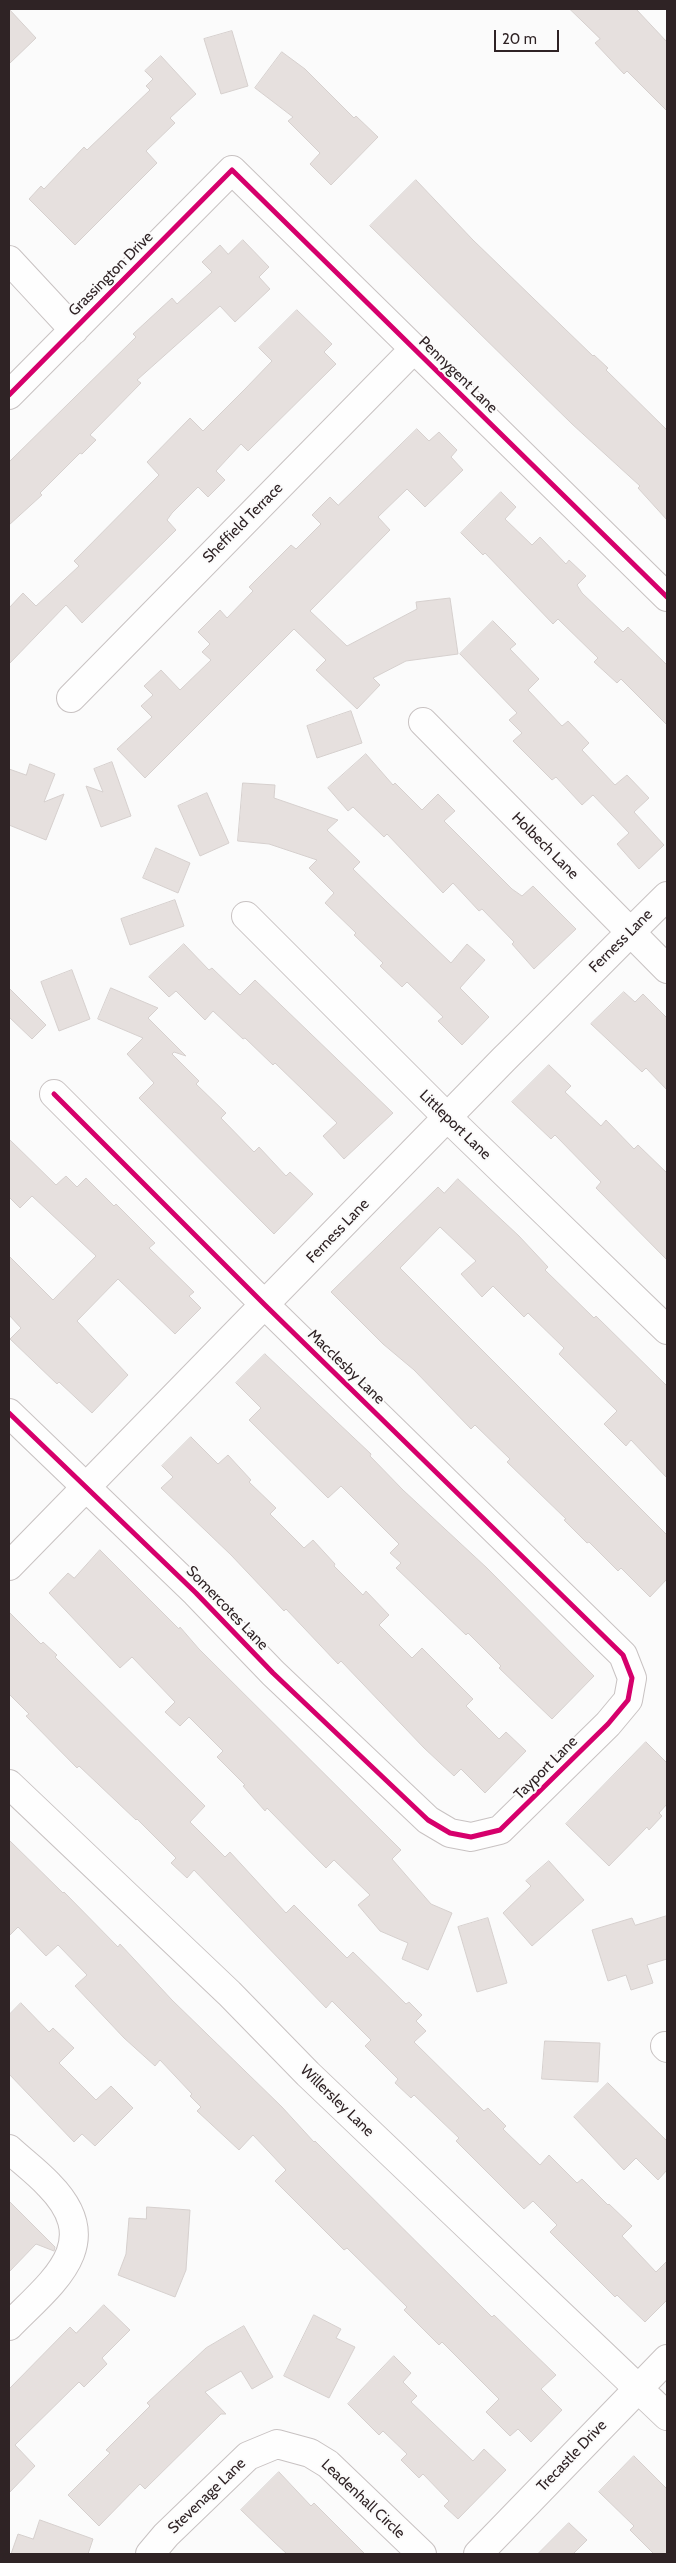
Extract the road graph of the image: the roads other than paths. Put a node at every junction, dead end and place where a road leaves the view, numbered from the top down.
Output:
1 (232, 170) joint
2 (9, 260) edge
3 (74, 330) junction
4 (414, 349) junction
5 (9, 395) edge
6 (667, 597) edge
7 (71, 698) dead end
8 (423, 722) dead end
9 (667, 896) edge
10 (246, 916) dead end
11 (630, 932) junction
12 (667, 969) edge
13 (54, 1094) dead end
14 (448, 1118) junction
15 (265, 1306) junction
16 (667, 1330) edge
17 (9, 1413) edge
18 (86, 1487) junction
19 (9, 1566) edge
20 (623, 1655) joint
21 (9, 1784) edge
22 (428, 1820) joint
23 (9, 2149) edge
24 (9, 2326) edge
25 (667, 2359) edge
26 (638, 2387) junction
27 (667, 2416) edge
28 (300, 2450) joint
29 (150, 2554) edge
30 (422, 2554) edge
31 (478, 2554) edge

1 - 3 street, Grassington Drive
1 - 4 street, Pennygent Lane
2 - 3 street
3 - 5 street, Grassington Drive
4 - 6 street, Pennygent Lane
4 - 7 street, Sheffield Terrace
8 - 11 street, Holbech Lane
9 - 11 street, Ferness Lane
10 - 14 street, Littleport Lane
11 - 12 street, Holbech Lane
11 - 14 street, Ferness Lane
13 - 15 street, Macclesby Lane
14 - 15 street, Ferness Lane
14 - 16 street, Littleport Lane
15 - 18 street, Ferness Lane
15 - 20 street, Macclesby Lane
17 - 18 street, Somercotes Lane
18 - 19 street, Ferness Lane
18 - 22 street, Somercotes Lane
20 - 22 street, Tayport Lane
21 - 26 street, Willersley Lane
23 - 24 street
25 - 26 street, Trecastle Drive
26 - 27 street, Willersley Lane
26 - 31 street, Trecastle Drive
28 - 29 street, Stevenage Lane
28 - 30 street, Leadenhall Circle

